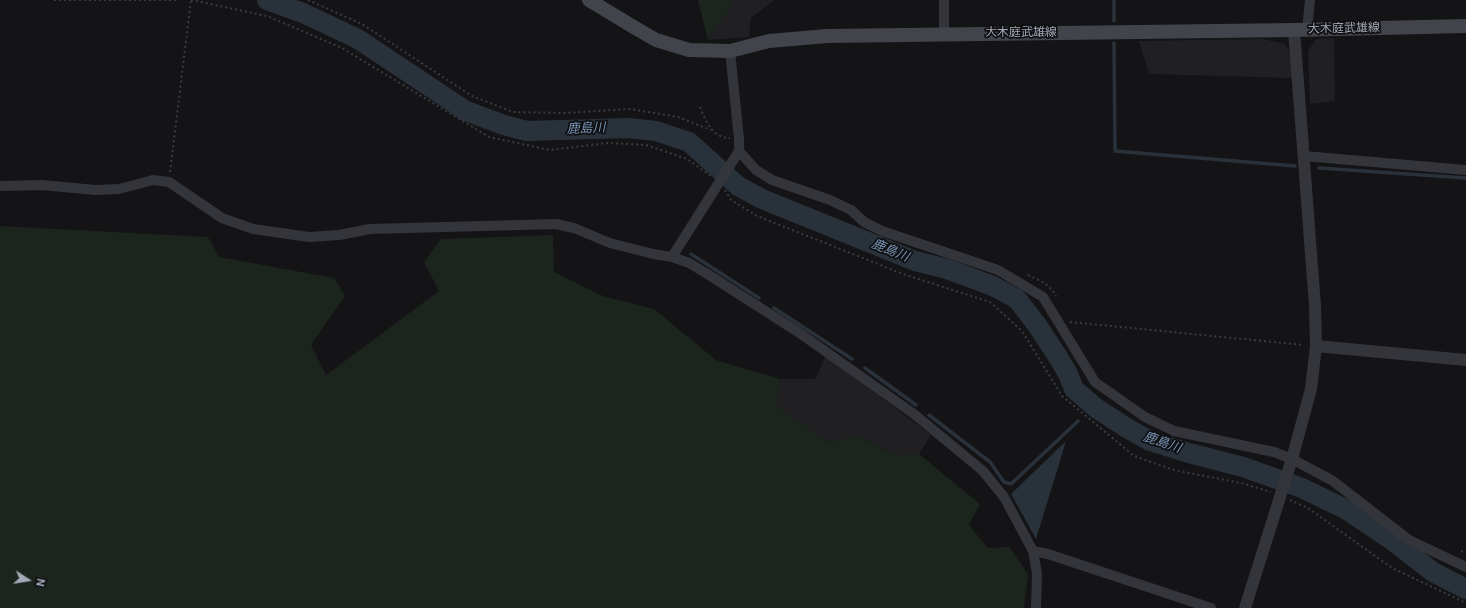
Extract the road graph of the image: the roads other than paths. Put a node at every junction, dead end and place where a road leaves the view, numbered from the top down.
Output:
1 (589, 0) edge
2 (944, 0) edge
3 (1310, 0) edge
4 (1466, 26) edge
5 (1301, 30) junction
6 (944, 34) junction
7 (730, 51) junction
8 (738, 153) junction
9 (1304, 156) junction
10 (1466, 170) edge
11 (0, 186) edge
12 (672, 257) junction
13 (1316, 346) junction
14 (1466, 360) edge
15 (1292, 460) junction
16 (1033, 551) junction
17 (1466, 567) edge
18 (1036, 608) edge
19 (1211, 608) edge
20 (1245, 608) edge

1 - 7 main road, 大木庭武雄線
2 - 6 street
3 - 5 street
4 - 5 main road, 大木庭武雄線
5 - 6 main road, 大木庭武雄線
5 - 9 street
6 - 7 main road, 大木庭武雄線
7 - 8 street
8 - 12 street
8 - 15 street
9 - 10 street
9 - 13 street
11 - 12 street
12 - 16 street
13 - 14 street
13 - 15 street
15 - 17 street
15 - 20 street
16 - 18 street
16 - 19 street

